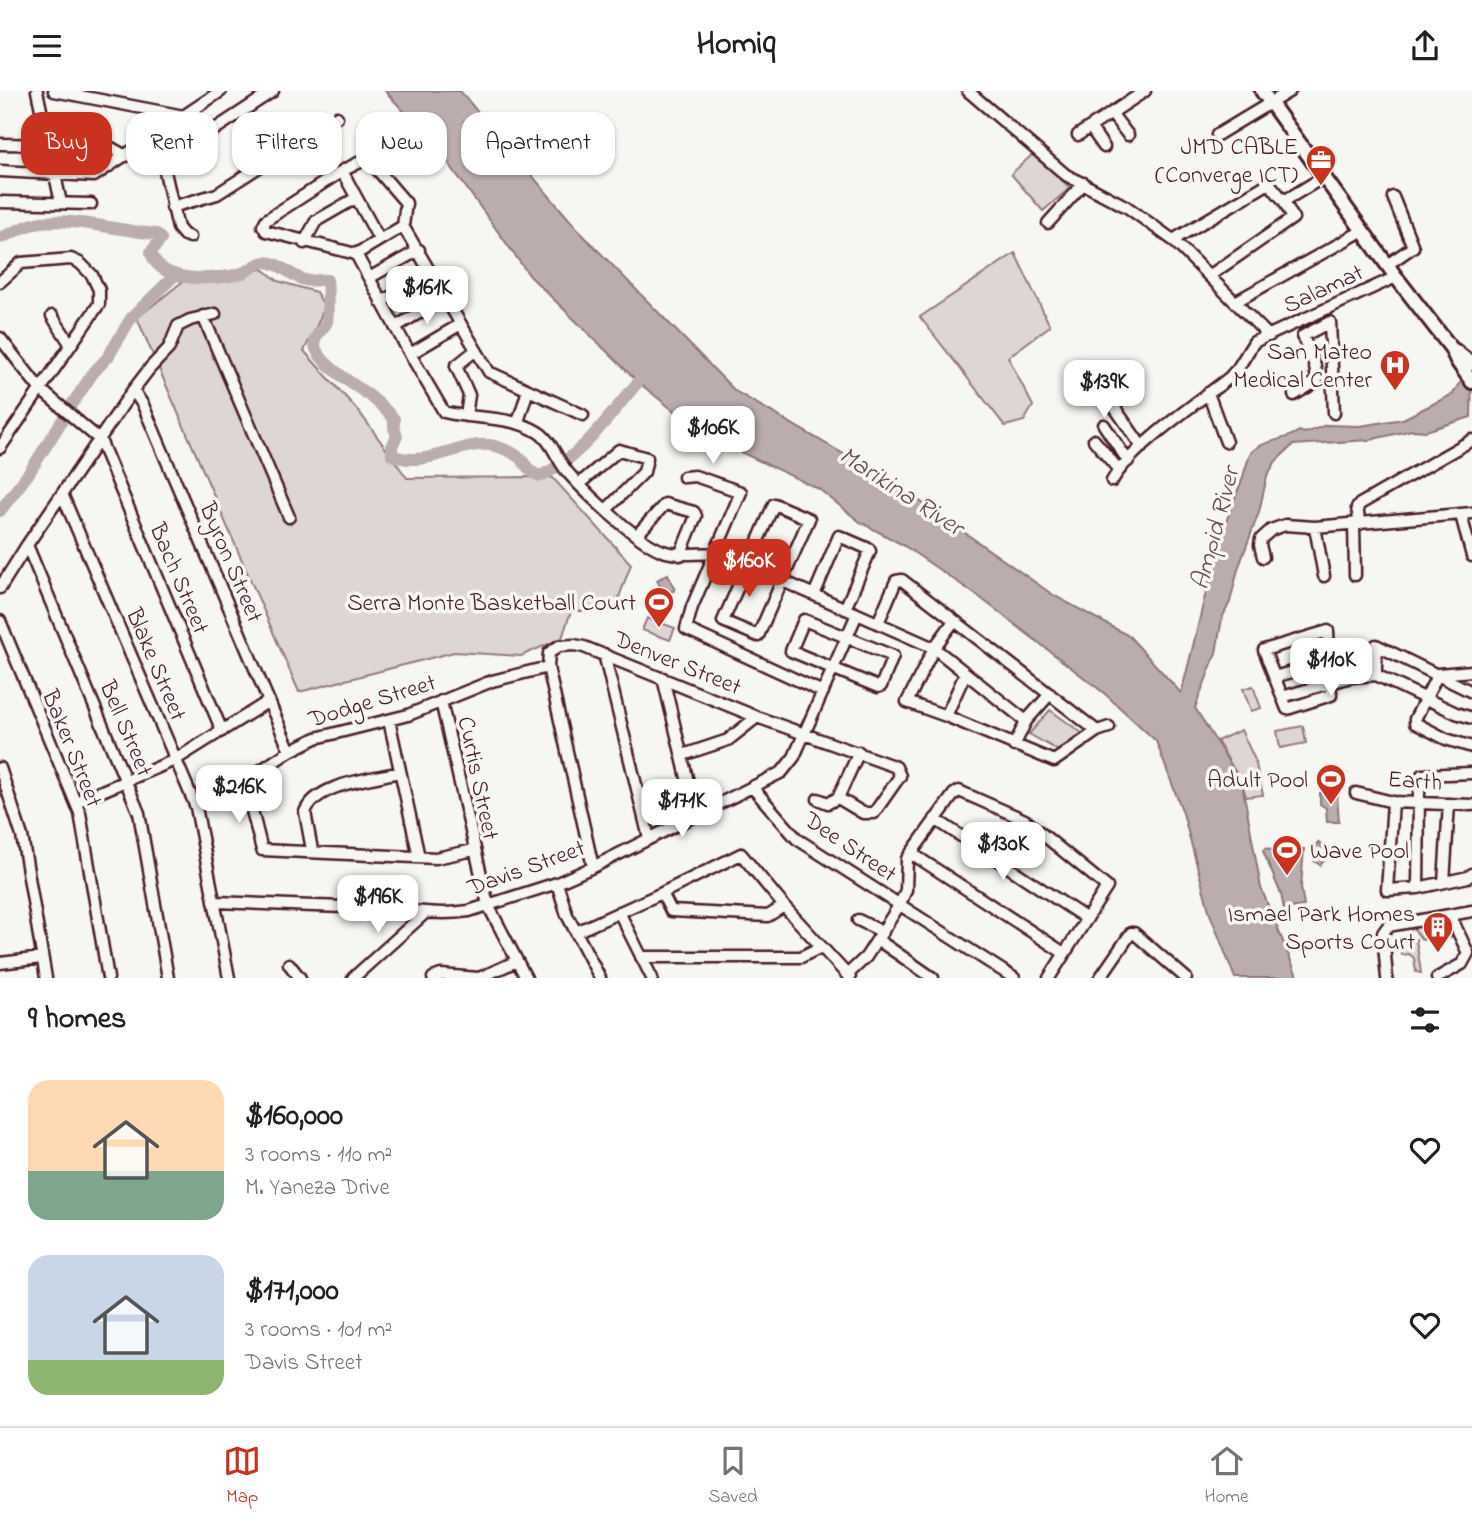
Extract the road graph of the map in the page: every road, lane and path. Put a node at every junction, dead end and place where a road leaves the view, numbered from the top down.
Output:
1 (37, 91) edge
2 (54, 91) edge
3 (219, 91) edge
4 (273, 91) edge
5 (1145, 91) edge
6 (1290, 91) edge
7 (974, 93) edge
8 (1266, 96) edge
9 (42, 112) edge
10 (159, 112) edge
11 (191, 112) edge
12 (1111, 113) junction
13 (218, 127) edge
14 (1090, 127) junction
15 (1078, 135) dead end
16 (1128, 135) dead end
17 (1217, 135) dead end
18 (0, 144) edge
19 (21, 145) edge
20 (1104, 147) dead end
21 (112, 148) edge
22 (126, 156) joint
23 (112, 166) edge
24 (0, 171) edge
25 (342, 171) joint
26 (21, 172) edge
27 (55, 175) edge
28 (64, 175) edge
29 (98, 175) edge
30 (165, 175) edge
31 (247, 175) edge
32 (336, 175) edge
33 (1322, 177) junction
34 (1084, 183) junction
35 (1392, 197) dead end
36 (356, 198) junction
37 (1284, 201) junction
38 (0, 202) edge
39 (61, 203) junction
40 (92, 204) dead end
41 (172, 207) junction
42 (1048, 223) dead end
43 (403, 226) junction
44 (1362, 231) junction
45 (190, 237) dead end
46 (379, 239) junction
47 (1173, 240) junction
48 (304, 243) junction
49 (419, 250) junction
50 (356, 254) junction
51 (1387, 265) junction
52 (432, 273) junction
53 (1209, 276) junction
54 (1395, 277) junction
55 (369, 278) junction
56 (0, 282) edge
57 (445, 297) junction
58 (381, 302) junction
59 (1235, 302) junction
60 (1326, 310) junction
61 (215, 314) dead end
62 (52, 316) dead end
63 (204, 316) junction
64 (1330, 322) junction
65 (461, 324) junction
66 (395, 327) junction
67 (1269, 336) junction
68 (0, 338) edge
69 (71, 345) junction
70 (476, 350) junction
71 (410, 354) junction
72 (1469, 373) edge
73 (1092, 375) dead end
74 (40, 389) junction
75 (133, 390) junction
76 (528, 390) junction
77 (1208, 393) junction
78 (1294, 395) dead end
79 (1334, 413) dead end
80 (583, 415) dead end
81 (466, 416) junction
82 (518, 422) junction
83 (1104, 425) dead end
84 (100, 440) junction
85 (1094, 440) dead end
86 (1472, 440) edge
87 (2, 441) edge
88 (1226, 442) dead end
89 (1142, 447) junction
90 (1128, 461) junction
91 (1118, 469) junction
92 (684, 477) dead end
93 (1112, 481) dead end
94 (579, 484) junction
95 (62, 494) junction
96 (607, 509) junction
97 (1466, 514) edge
98 (289, 517) dead end
99 (1357, 524) junction
100 (1315, 527) junction
101 (637, 535) junction
102 (26, 545) junction
103 (716, 553) junction
104 (680, 555) junction
105 (1472, 556) edge
106 (1263, 557) dead end
107 (747, 566) junction
108 (1356, 575) dead end
109 (1324, 576) dead end
110 (783, 582) junction
111 (0, 588) edge
112 (814, 595) junction
113 (845, 609) junction
114 (857, 614) junction
115 (0, 621) edge
116 (954, 621) junction
117 (878, 623) junction
118 (847, 637) junction
119 (934, 648) junction
120 (604, 654) junction
121 (1330, 661) junction
122 (548, 667) junction
123 (833, 669) junction
124 (1472, 671) edge
125 (965, 674) junction
126 (1438, 674) junction
127 (1376, 675) junction
128 (1274, 677) junction
129 (663, 678) junction
130 (1331, 682) junction
131 (823, 692) junction
132 (1472, 692) edge
133 (1050, 694) junction
134 (1426, 699) junction
135 (268, 701) junction
136 (441, 701) junction
137 (946, 716) junction
138 (757, 717) junction
139 (1472, 718) edge
140 (389, 720) junction
141 (1026, 721) junction
142 (1109, 727) dead end
143 (222, 731) junction
144 (1097, 731) junction
145 (804, 733) junction
146 (1014, 746) junction
147 (1472, 747) edge
148 (290, 751) junction
149 (859, 752) junction
150 (683, 755) junction
151 (175, 760) junction
152 (0, 768) edge
153 (400, 772) junction
154 (1472, 773) edge
155 (126, 780) junction
156 (753, 788) junction
157 (1356, 793) dead end
158 (838, 798) junction
159 (818, 799) dead end
160 (1393, 801) junction
161 (76, 802) junction
162 (1420, 802) junction
163 (1449, 804) junction
164 (1472, 805) edge
165 (696, 815) junction
166 (935, 819) junction
167 (649, 838) junction
168 (312, 851) junction
169 (474, 851) junction
170 (911, 853) junction
171 (418, 857) junction
172 (593, 867) junction
173 (1472, 874) edge
174 (1444, 882) junction
175 (557, 883) junction
176 (1418, 888) junction
177 (662, 893) junction
178 (215, 902) junction
179 (900, 904) junction
180 (488, 905) junction
181 (784, 906) junction
182 (1472, 911) edge
183 (619, 912) junction
184 (424, 914) junction
185 (1450, 915) junction
186 (1087, 919) junction
187 (858, 920) dead end
188 (576, 932) junction
189 (880, 936) junction
190 (821, 947) junction
191 (1065, 953) junction
192 (642, 957) junction
193 (42, 958) junction
194 (517, 961) junction
195 (0, 963) edge
196 (289, 964) dead end
197 (849, 976) edge
198 (46, 978) edge
199 (108, 978) edge
200 (168, 978) edge
201 (229, 978) edge
202 (300, 978) edge
203 (353, 978) edge
204 (433, 978) edge
205 (526, 978) edge
206 (600, 978) edge
207 (652, 978) edge
208 (933, 978) edge
209 (1014, 978) edge
210 (1049, 978) edge
211 (1100, 978) edge
212 (1186, 978) edge
213 (1387, 978) edge
214 (1437, 978) edge

1 - 9 street
2 - 10 street
3 - 11 street
4 - 13 street
5 - 12 street
6 - 8 street
7 - 34 street
8 - 17 street
8 - 33 main road
12 - 14 street
12 - 16 street
14 - 15 street
14 - 20 street
18 - 19 street
21 - 22 street
22 - 23 street
24 - 26 street
25 - 36 street
25 - 43 street
27 - 39 street
28 - 29 street
30 - 41 street
31 - 41 street
32 - 48 street
33 - 37 street
33 - 44 main road
34 - 42 street
34 - 47 street
35 - 51 street
36 - 46 street
36 - 48 street
37 - 47 street
37 - 53 street
38 - 39 street
39 - 40 street
41 - 45 street
43 - 46 street
43 - 49 street
44 - 51 main road
44 - 59 street
46 - 50 street
47 - 53 street
48 - 50 street
49 - 52 street
49 - 55 street
50 - 55 street
51 - 54 main road
52 - 57 street
52 - 58 street
53 - 59 street
54 - 60 street, Salamat
54 - 72 main road
55 - 58 street
56 - 69 street
57 - 65 street
57 - 66 street
58 - 66 street
59 - 67 street
60 - 64 street
60 - 67 street, Salamat
61 - 63 street
62 - 69 street
63 - 75 street
63 - 98 street
64 - 78 street
64 - 79 street
65 - 70 street
65 - 71 street
66 - 71 street
67 - 77 street, Salamat
68 - 74 street
69 - 74 street
70 - 76 street
70 - 81 street
71 - 81 street
73 - 89 street
74 - 84 street
74 - 87 street
75 - 84 street
75 - 135 street, Byron Street
76 - 80 street
76 - 82 street
77 - 88 street
77 - 89 street, Salamat
81 - 82 street
82 - 94 street
83 - 90 street
84 - 95 street
84 - 143 street, Bach Street
85 - 91 street
86 - 99 street
89 - 90 street, Salamat
90 - 91 street, Salamat
91 - 93 street
92 - 103 street
94 - 96 street
94 - 96 street
95 - 102 street
95 - 151 street, Blake Street
96 - 101 street
97 - 99 street
97 - 105 street
99 - 100 street
99 - 108 street
100 - 106 street
100 - 109 street
101 - 104 street
101 - 104 street
102 - 111 street
102 - 155 street, Bell Street
103 - 104 street
103 - 107 street
103 - 131 street
107 - 110 street
107 - 110 street
107 - 110 street
110 - 112 street
112 - 113 street
112 - 113 street
113 - 114 street
114 - 117 street
114 - 118 street, Davis Street
115 - 161 street, Baker Street
116 - 117 street
116 - 119 street
116 - 133 street
117 - 119 street
118 - 123 street, Davis Street
118 - 123 street
118 - 123 street
119 - 125 street
119 - 137 street
120 - 122 street, Denver Street
120 - 129 street, Denver Street
120 - 167 street
121 - 128 street
121 - 128 street
121 - 130 street
122 - 136 street, Dodge Street
122 - 172 street
123 - 131 street, Davis Street
124 - 126 street
125 - 137 street
125 - 141 street
126 - 127 street
126 - 132 street
126 - 134 street
127 - 130 street
127 - 134 street
128 - 130 street
129 - 138 street, Denver Street
129 - 150 street
131 - 145 street, Davis Street
133 - 141 street
133 - 144 street
134 - 139 street
134 - 147 street
135 - 143 street
135 - 148 street, Byron Street
136 - 140 street, Dodge Street
136 - 169 street, Curtis Street
137 - 146 street
138 - 145 street, Denver Street
138 - 150 street
140 - 148 street, Dodge Street
140 - 153 street
141 - 146 street
142 - 144 street
143 - 151 street
144 - 146 street
145 - 149 street, Denver Street
145 - 156 street, Davis Street
148 - 168 street, Dodge Street
149 - 158 street
149 - 158 street, Denver Street
150 - 165 street
151 - 155 street
151 - 178 street, Blake Street
152 - 193 street
153 - 168 street
153 - 171 street
154 - 162 street
155 - 161 street
155 - 200 street, Bell Street
156 - 165 street, Davis Street
156 - 179 street, Dee Street
157 - 160 street, Earth
158 - 159 street
160 - 162 street, Earth
160 - 176 street
161 - 199 street, Baker Street
162 - 163 street, Earth
162 - 176 street
163 - 164 street, Earth
163 - 174 street
165 - 167 street, Davis Street
166 - 170 street
166 - 186 street
166 - 186 street
167 - 172 street, Davis Street
168 - 171 street, Dodge Street
169 - 171 street, Dodge Street
169 - 180 street, Curtis Street
170 - 179 street
170 - 191 street
172 - 175 street, Davis Street
173 - 174 street
174 - 176 street
175 - 180 street, Davis Street
175 - 188 street
177 - 181 street
177 - 181 street
177 - 183 street
178 - 184 street, Davis Street
178 - 201 street, Blake Street
179 - 189 street
179 - 209 street, Dee Street
180 - 184 street, Davis Street
180 - 194 street, Curtis Street
181 - 190 street
182 - 185 street
183 - 188 street
183 - 192 street
184 - 203 street
185 - 213 street
185 - 214 street
186 - 191 street
187 - 189 street
188 - 206 street
189 - 197 street
189 - 208 street
190 - 192 street
190 - 197 street
191 - 210 street
192 - 207 street
193 - 195 street
193 - 198 street
194 - 204 street
194 - 205 street, Curtis Street
196 - 202 street
211 - 212 street

